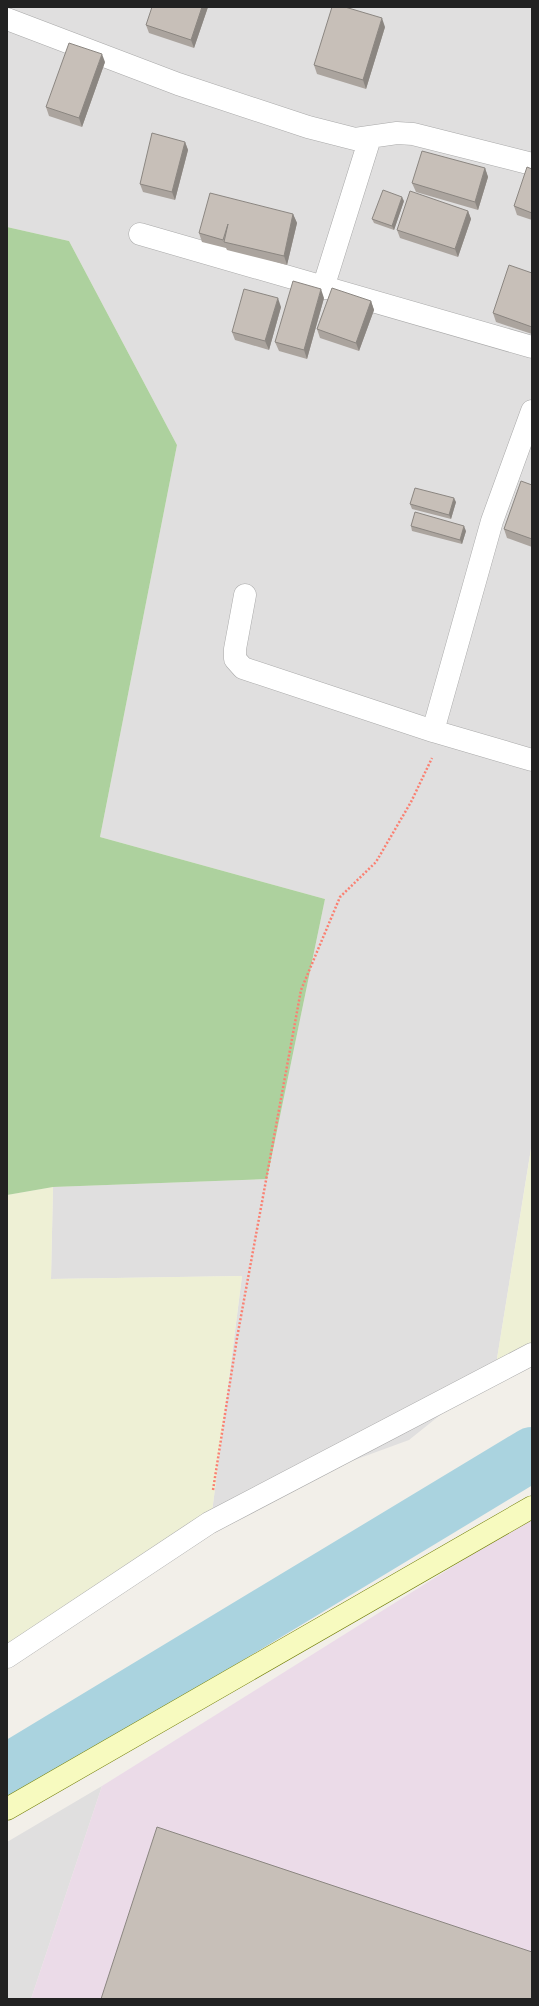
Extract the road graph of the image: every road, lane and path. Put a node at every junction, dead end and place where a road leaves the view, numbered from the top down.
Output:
1 (7, 19) edge
2 (370, 138) junction
3 (532, 164) edge
4 (140, 234) dead end
5 (323, 288) junction
6 (532, 347) edge
7 (532, 411) edge
8 (245, 595) dead end
9 (433, 731) junction
10 (532, 760) edge
11 (532, 1354) edge
12 (532, 1507) edge
13 (209, 1523) junction
14 (7, 1657) edge
15 (7, 1809) edge

1 - 2 street
2 - 3 street
2 - 5 street
4 - 5 street
5 - 6 street
7 - 9 street
8 - 9 street
9 - 10 street
9 - 13 path
11 - 13 street
12 - 15 street
13 - 14 street

